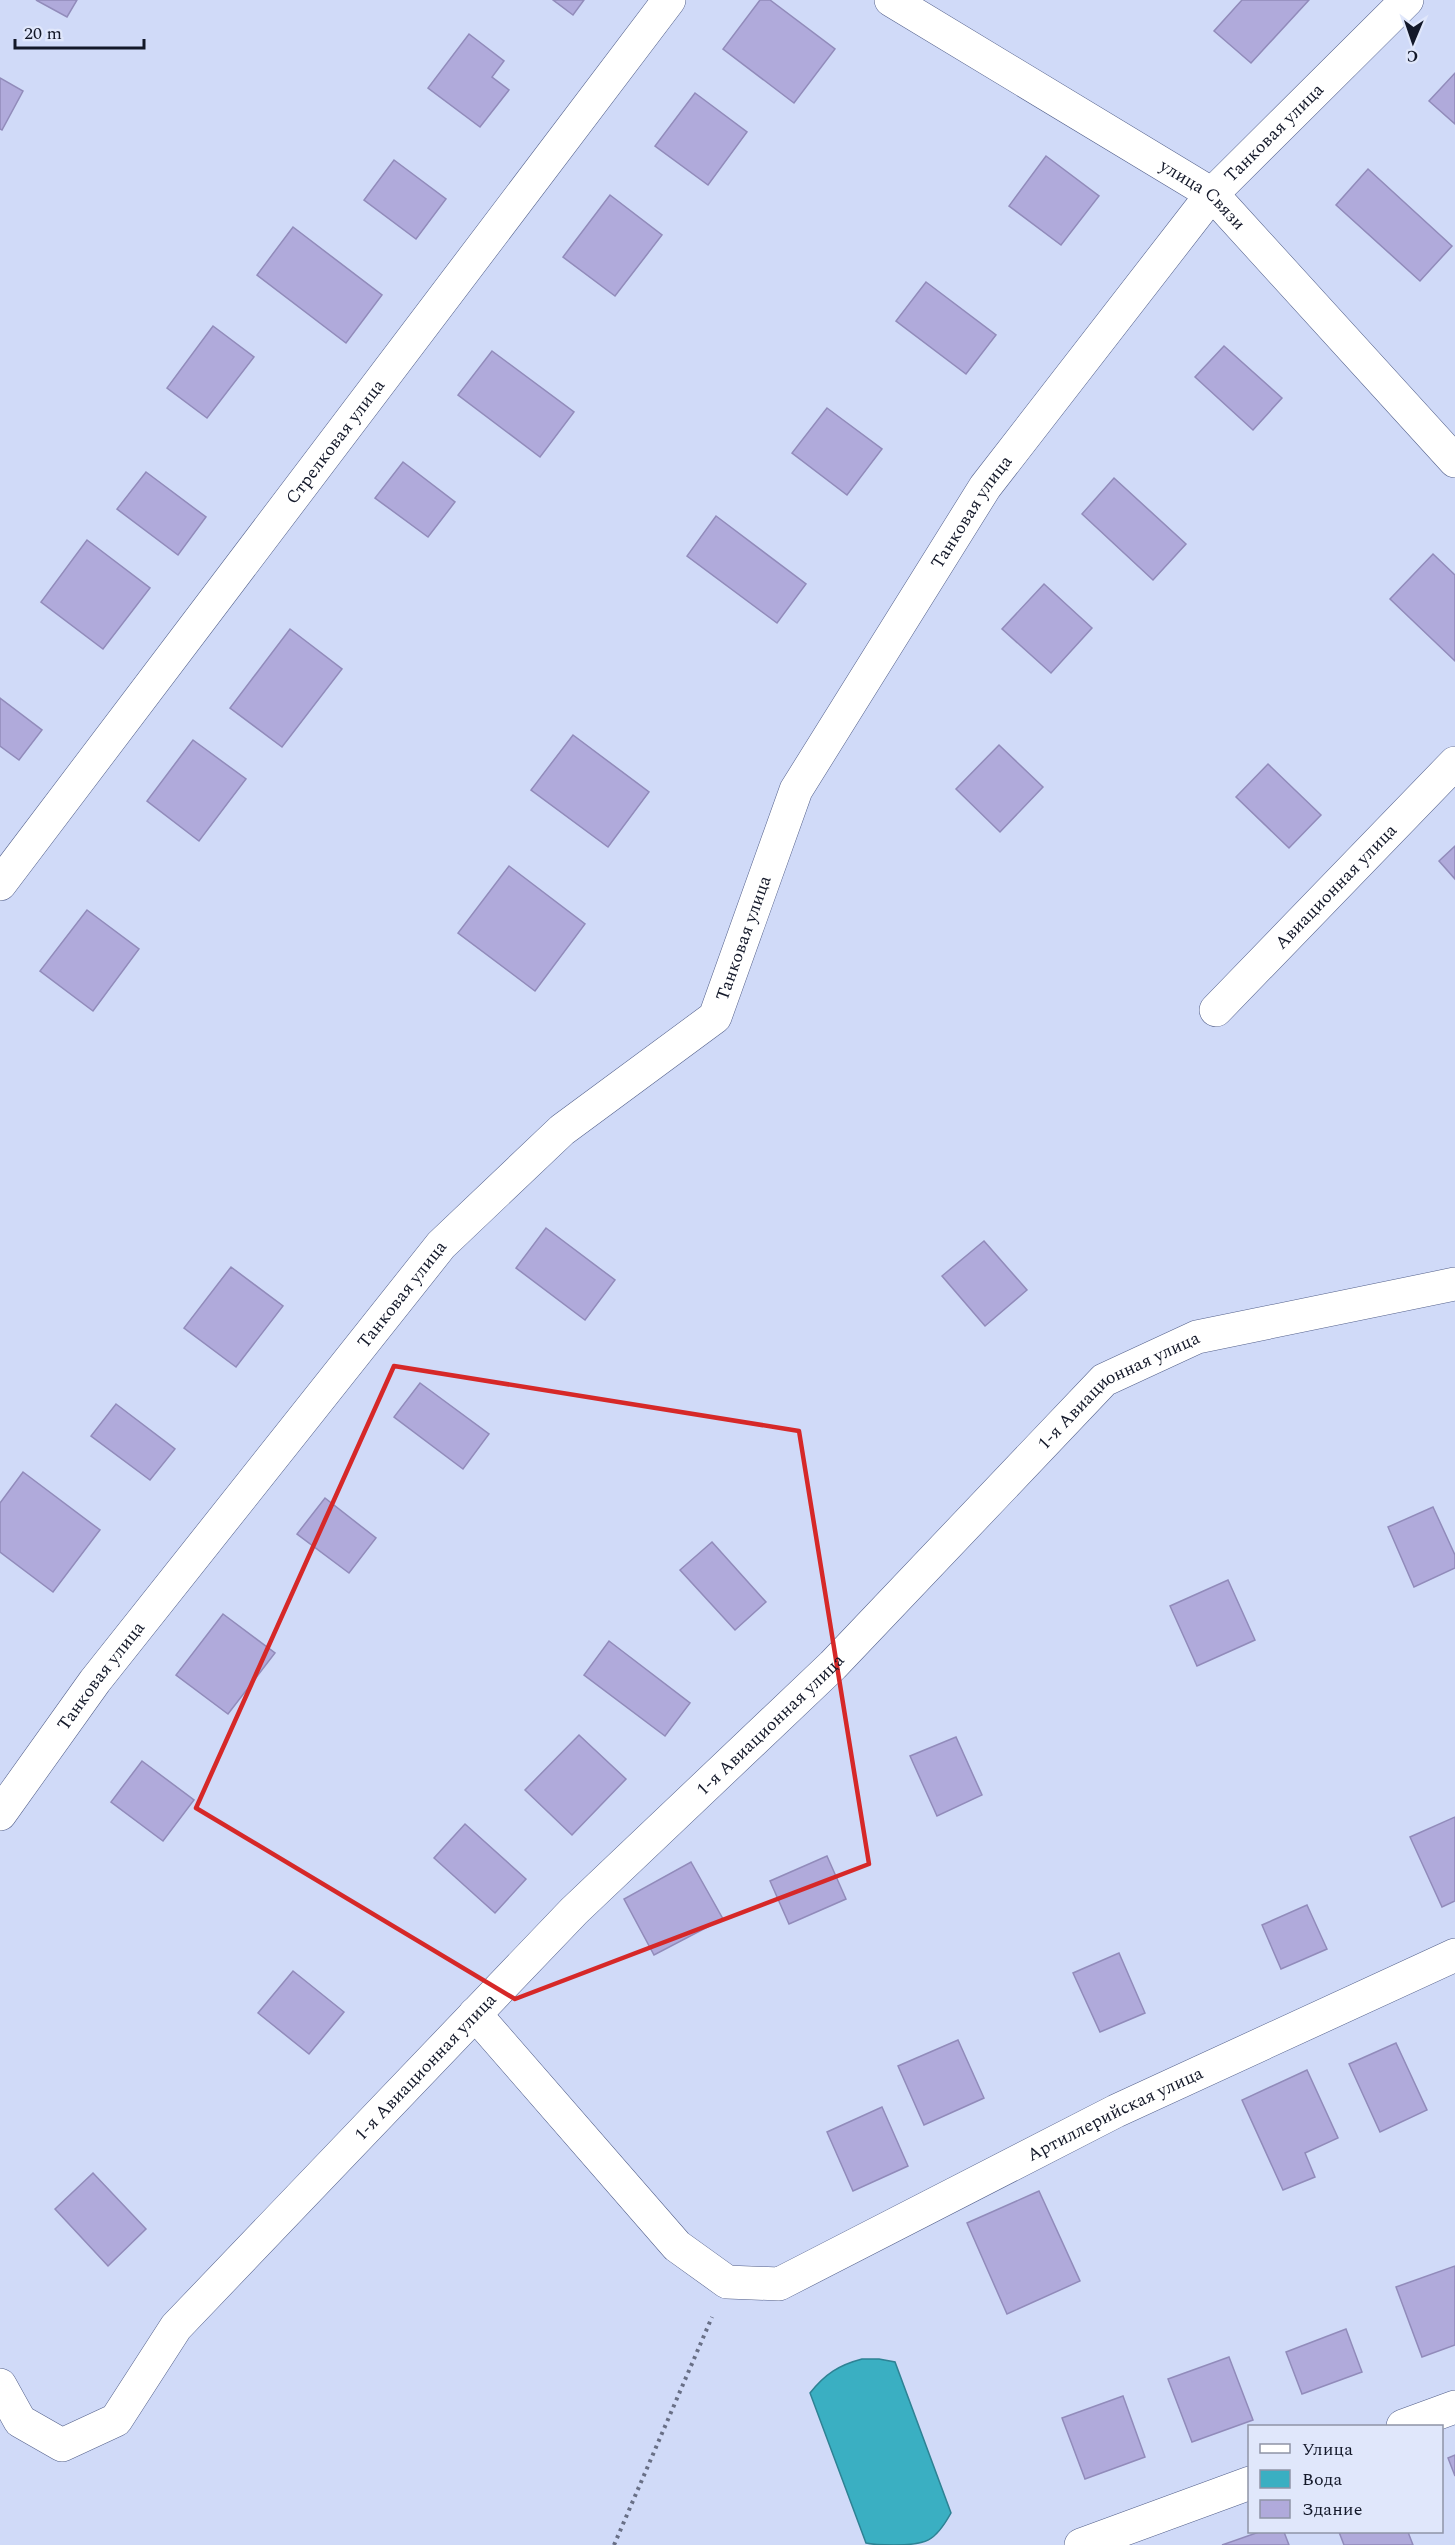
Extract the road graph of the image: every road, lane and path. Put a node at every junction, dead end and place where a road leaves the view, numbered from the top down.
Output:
1 (669, 0) edge
2 (891, 0) edge
3 (1407, 0) edge
4 (1212, 194) junction
5 (1455, 461) edge
6 (1455, 763) edge
7 (0, 884) edge
8 (1216, 1010) dead end
9 (1455, 1284) edge
10 (0, 1814) edge
11 (1455, 1955) edge
12 (475, 2014) junction
13 (727, 2283) junction
14 (0, 2385) edge
15 (1455, 2407) edge
16 (1408, 2425) edge
17 (1248, 2484) edge
18 (614, 2545) edge
19 (1081, 2545) edge

1 - 7 street, Стрелковая улица
2 - 4 street, улица Связи
3 - 4 street, Танковая улица
4 - 5 street, улица Связи
4 - 10 street, Танковая улица
6 - 8 street, Авиационная улица
9 - 12 street, 1-я Авиационная улица
11 - 13 street, Артиллерийская улица
12 - 13 street
12 - 14 street, 1-я Авиационная улица
13 - 18 path
15 - 16 street
17 - 19 street

